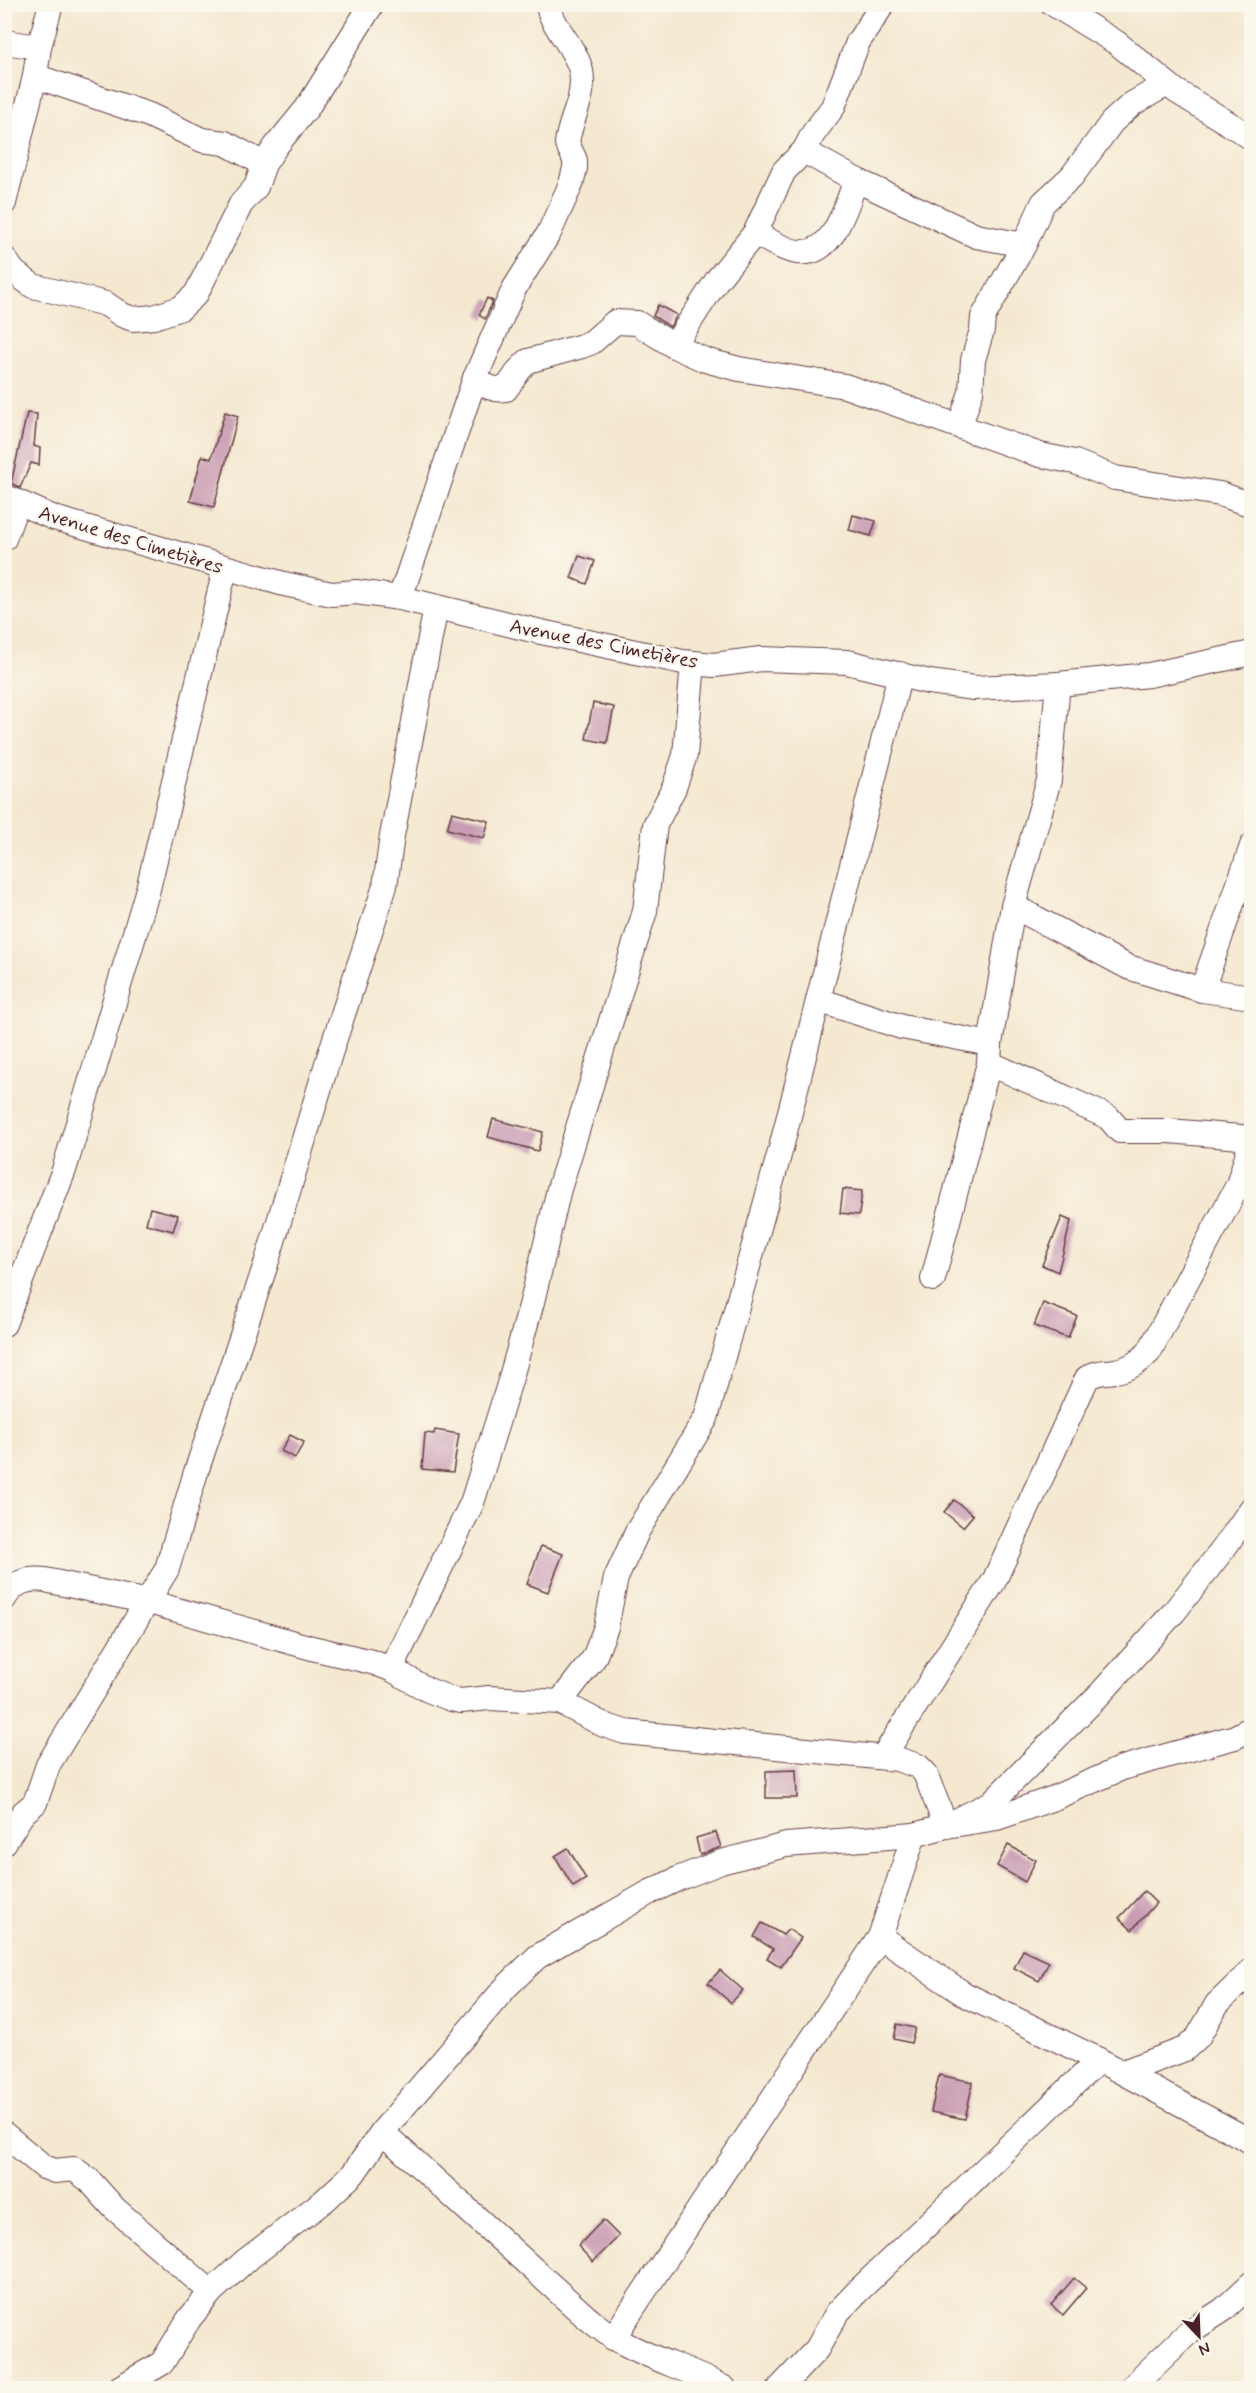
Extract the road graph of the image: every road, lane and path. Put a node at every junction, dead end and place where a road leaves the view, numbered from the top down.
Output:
1 (51, 4) edge
2 (372, 4) edge
3 (548, 4) edge
4 (883, 4) edge
5 (1053, 4) edge
6 (4, 42) edge
7 (39, 47) junction
8 (35, 76) junction
9 (1167, 84) junction
10 (1251, 138) edge
11 (804, 152) junction
12 (264, 164) junction
13 (856, 180) junction
14 (4, 203) edge
15 (755, 233) junction
16 (1024, 245) junction
17 (4, 258) edge
18 (674, 346) junction
19 (476, 378) junction
20 (960, 426) junction
21 (11, 500) edge
22 (1251, 505) edge
23 (4, 539) edge
24 (225, 569) junction
25 (400, 598) junction
26 (436, 607) junction
27 (1251, 653) edge
28 (693, 663) junction
29 (900, 674) junction
30 (1058, 684) junction
31 (1251, 846) edge
32 (1013, 906) junction
33 (1202, 990) junction
34 (1251, 997) edge
35 (818, 1000) junction
36 (989, 1054) junction
37 (1251, 1139) edge
38 (933, 1278) dead end
39 (4, 1324) edge
40 (1251, 1508) edge
41 (4, 1599) edge
42 (149, 1602) junction
43 (391, 1669) junction
44 (560, 1702) junction
45 (905, 1723) junction
46 (1251, 1728) edge
47 (883, 1758) junction
48 (918, 1767) junction
49 (946, 1826) junction
50 (914, 1835) junction
51 (4, 1843) edge
52 (880, 1937) junction
53 (1251, 1970) edge
54 (1099, 2060) junction
55 (1123, 2072) junction
56 (382, 2132) junction
57 (4, 2134) edge
58 (1251, 2142) edge
59 (1251, 2283) edge
60 (211, 2292) junction
61 (613, 2338) junction
62 (119, 2388) edge
63 (724, 2388) edge
64 (780, 2388) edge
65 (1131, 2388) edge

1 - 7 street
2 - 12 street
3 - 19 street
4 - 11 street
5 - 9 street
6 - 7 street
7 - 8 street
8 - 12 street
8 - 14 street
9 - 10 street
9 - 16 street
11 - 13 street
11 - 15 street
12 - 17 street
13 - 15 street
13 - 16 street
15 - 18 street
16 - 20 street
18 - 19 street
18 - 20 street
19 - 25 street
20 - 22 street
21 - 23 street
21 - 24 street, Avenue des Cimetières
24 - 25 street, Avenue des Cimetières
24 - 39 street
25 - 26 street, Avenue des Cimetières
26 - 28 street, Avenue des Cimetières
26 - 42 street
27 - 30 street, Avenue des Cimetières
28 - 29 street, Avenue des Cimetières
28 - 43 street
29 - 30 street, Avenue des Cimetières
29 - 35 street
30 - 32 street
31 - 33 street
32 - 33 street
32 - 36 street
33 - 34 street
35 - 36 street
35 - 44 street
36 - 37 street
36 - 38 street
37 - 45 street
40 - 49 street
41 - 42 street
42 - 43 street
42 - 51 street
43 - 44 street
44 - 47 street
45 - 47 street
45 - 48 street
46 - 49 street
47 - 48 street
48 - 49 street
49 - 50 street
50 - 52 street
50 - 56 street
52 - 54 street
52 - 61 street
53 - 55 street
54 - 55 street
54 - 64 street
55 - 58 street
56 - 60 street
56 - 61 street
57 - 60 street
59 - 65 street
60 - 62 street
61 - 63 street

